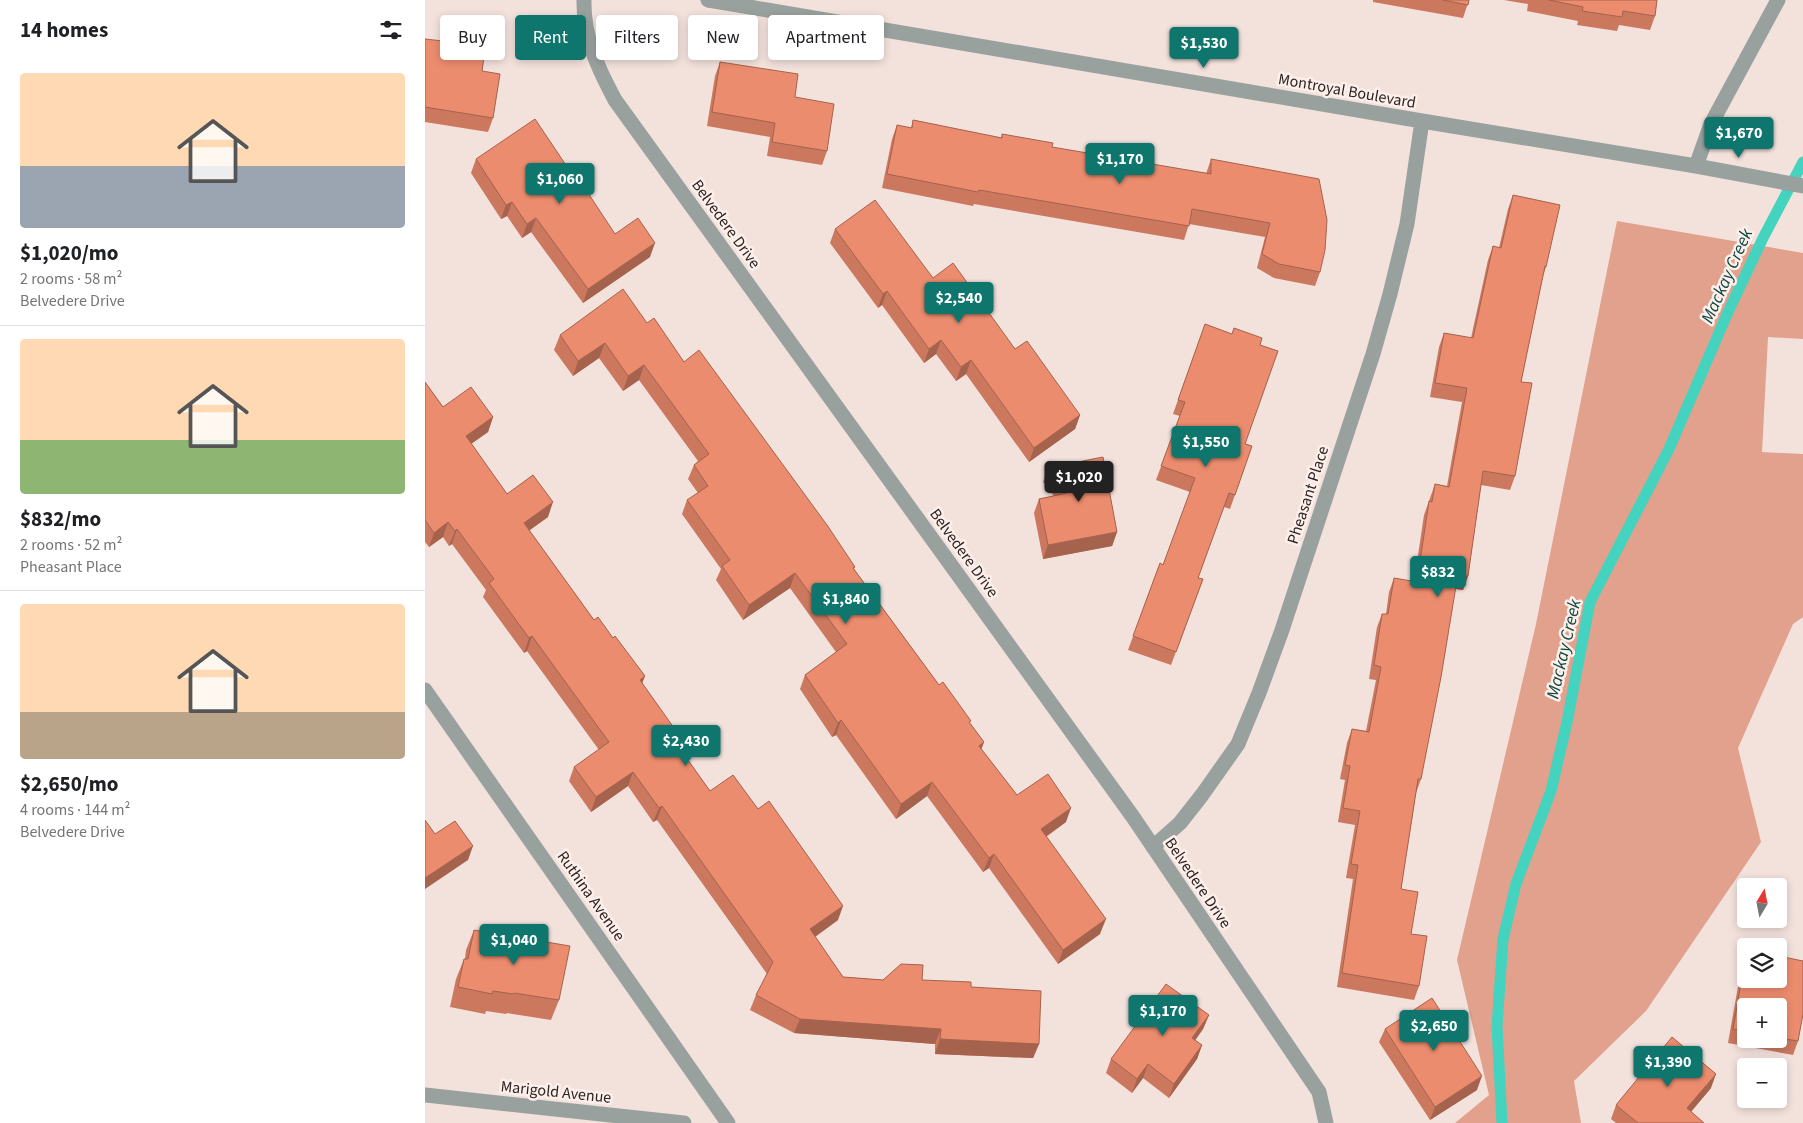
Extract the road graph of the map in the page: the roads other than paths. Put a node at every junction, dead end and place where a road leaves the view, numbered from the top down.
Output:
1 (583, 0) edge
2 (708, 0) edge
3 (1778, 0) edge
4 (1422, 121) junction
5 (1696, 166) junction
6 (1803, 186) edge
7 (425, 690) edge
8 (1153, 848) junction
9 (425, 1095) edge
10 (683, 1123) edge
11 (728, 1123) edge
12 (1326, 1123) edge

1 - 8 street, Belvedere Drive
2 - 4 street, Montroyal Boulevard
3 - 5 street
4 - 5 street, Montroyal Boulevard
4 - 8 street, Pheasant Place
5 - 6 street, Montroyal Boulevard
7 - 11 street, Ruthina Avenue
8 - 12 street, Belvedere Drive
9 - 10 street, Marigold Avenue

